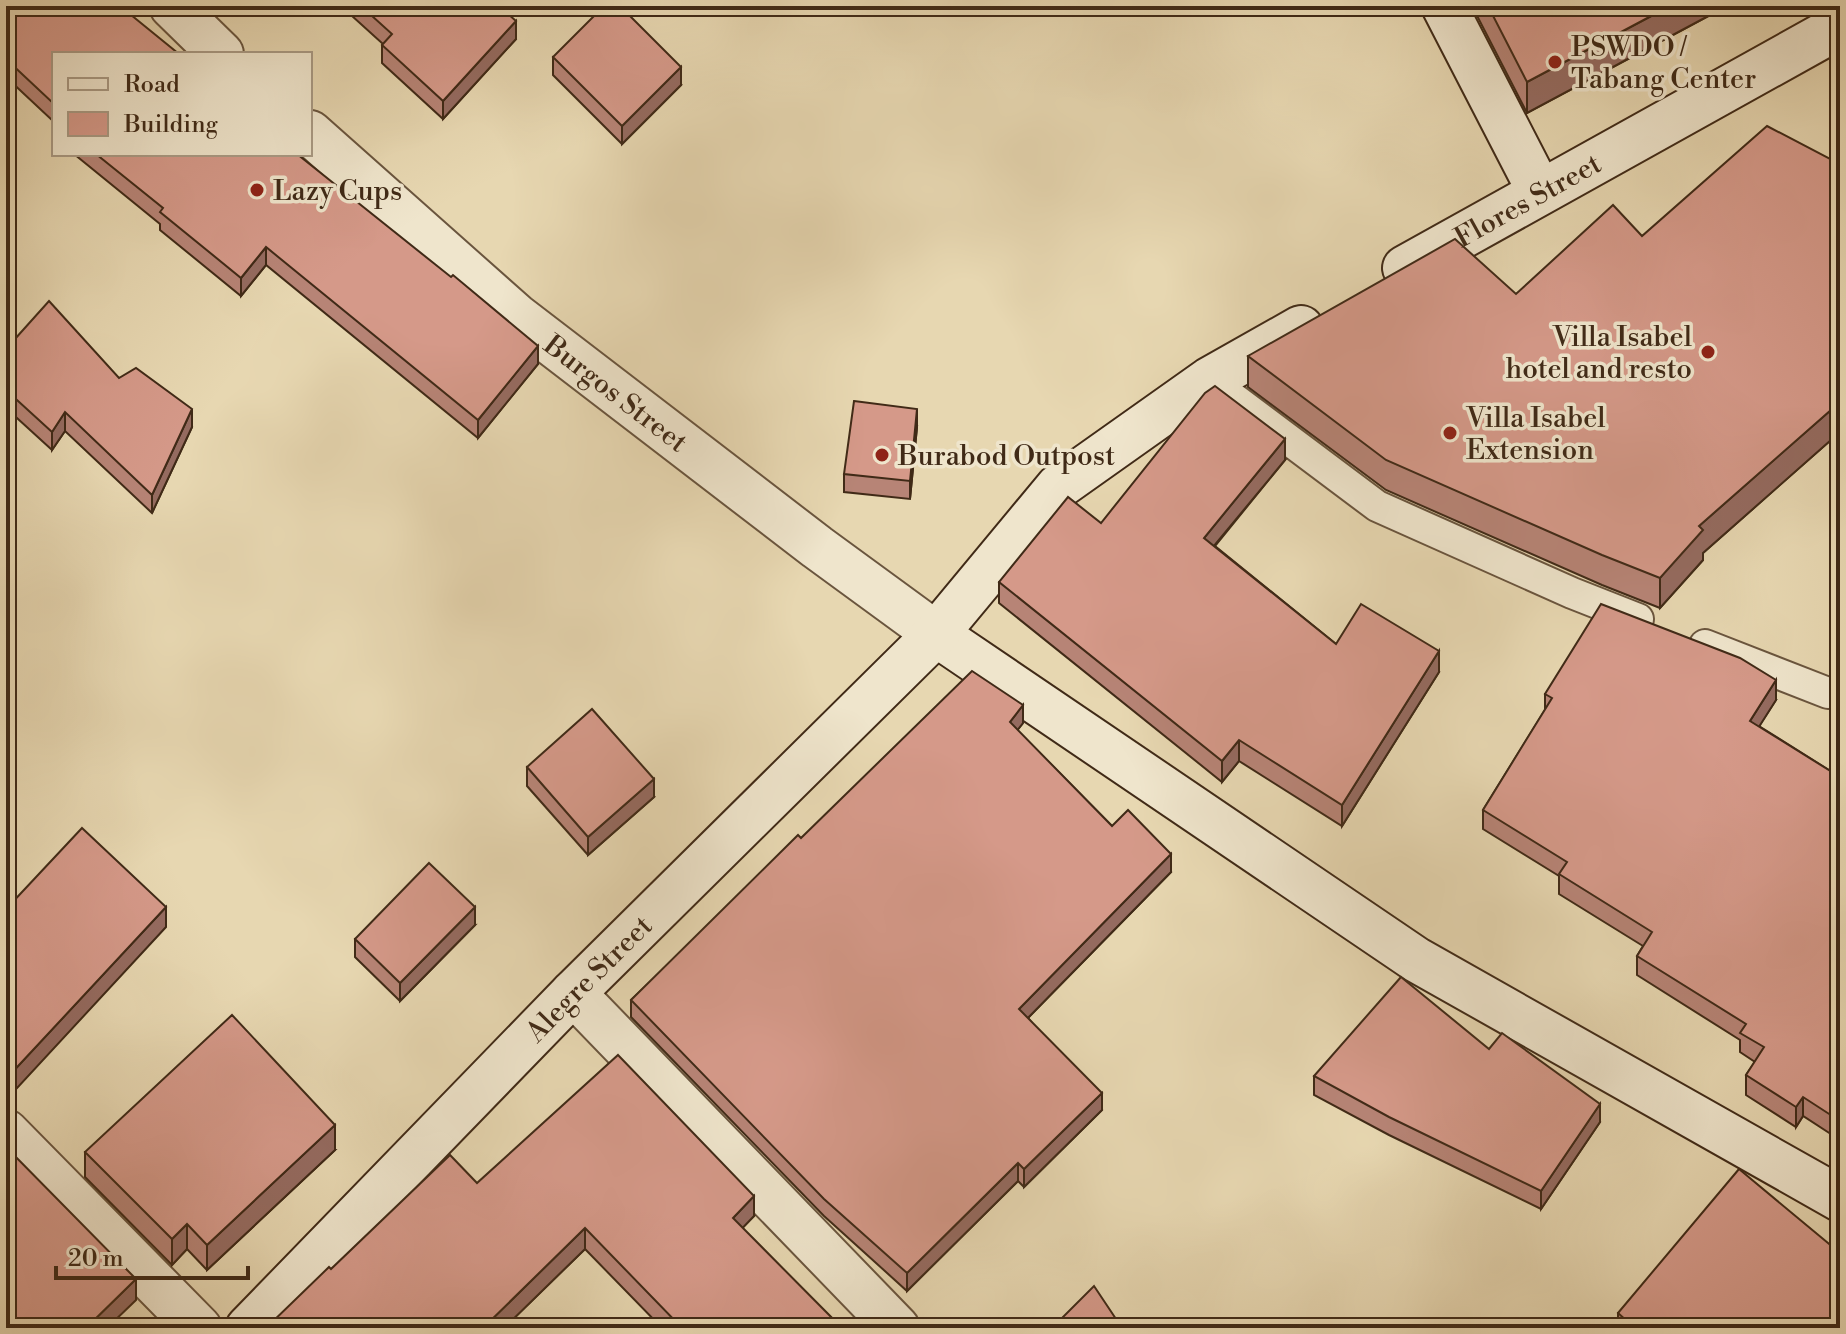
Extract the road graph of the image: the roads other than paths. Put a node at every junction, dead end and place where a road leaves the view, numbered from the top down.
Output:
1 (172, 6) edge
2 (1444, 6) edge
3 (1840, 26) edge
4 (219, 52) edge
5 (312, 135) edge
6 (1540, 192) junction
7 (1374, 286) edge
8 (1333, 310) edge
9 (1209, 380) junction
10 (1657, 626) edge
11 (936, 634) junction
12 (1686, 637) edge
13 (1828, 693) dead end
14 (573, 993) junction
15 (6, 1132) edge
16 (1840, 1199) edge
17 (199, 1328) edge
18 (248, 1328) edge
19 (897, 1328) edge

1 - 4 street
2 - 6 street
3 - 6 street, Flores Street
5 - 11 street, Burgos Street
6 - 7 street, Flores Street
8 - 9 street
9 - 10 lane
9 - 11 street
11 - 14 street, Alegre Street
11 - 16 street, Burgos Street
12 - 13 lane
14 - 18 street, Alegre Street
14 - 19 street
15 - 17 street

